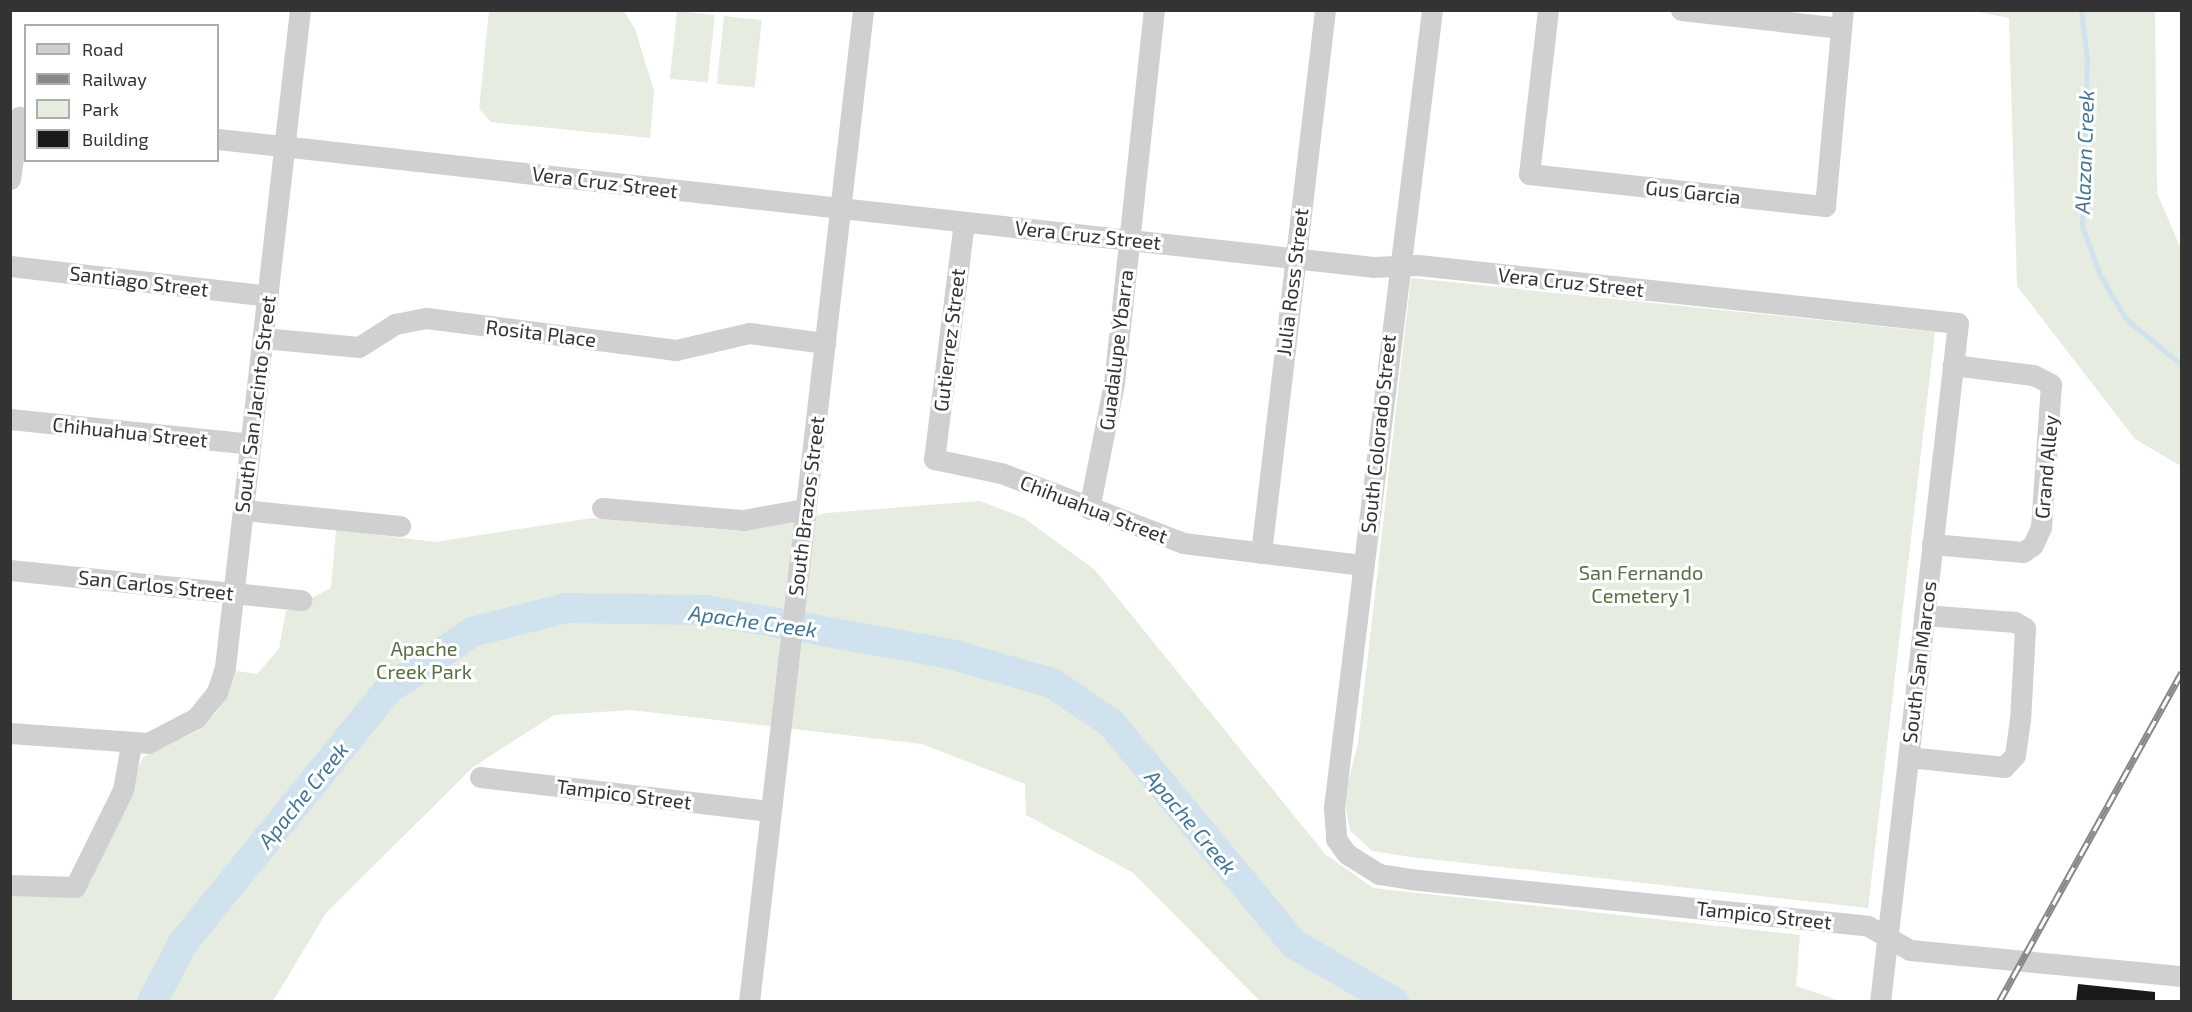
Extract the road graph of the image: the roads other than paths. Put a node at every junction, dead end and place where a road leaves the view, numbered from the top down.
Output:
1 (300, 10) edge
2 (863, 10) edge
3 (1154, 10) edge
4 (1325, 10) edge
5 (1432, 10) edge
6 (1548, 10) edge
7 (1681, 10) edge
8 (1842, 19) edge
9 (18, 117) edge
10 (219, 139) edge
11 (285, 146) junction
12 (10, 179) edge
13 (840, 210) junction
14 (964, 222) junction
15 (1130, 240) junction
16 (1294, 258) junction
17 (10, 266) edge
18 (1397, 266) junction
19 (268, 296) junction
20 (1958, 323) joint
21 (263, 338) junction
22 (825, 343) junction
23 (1953, 365) junction
24 (10, 419) edge
25 (250, 444) junction
26 (934, 459) joint
27 (602, 508) dead end
28 (806, 509) junction
29 (1089, 509) junction
30 (243, 510) junction
31 (400, 526) dead end
32 (1932, 544) junction
33 (1261, 553) junction
34 (1363, 565) junction
35 (10, 570) edge
36 (233, 592) junction
37 (300, 600) dead end
38 (1924, 615) junction
39 (10, 734) edge
40 (131, 745) junction
41 (1908, 757) junction
42 (480, 777) dead end
43 (769, 811) junction
44 (1347, 854) joint
45 (10, 885) edge
46 (1886, 938) junction
47 (2181, 976) edge
48 (749, 1002) edge
49 (1880, 1002) edge

1 - 11 street, South San Jacinto Street
2 - 13 street, South Brazos Street
3 - 15 street, Guadalupe Ybarra
4 - 16 street, Julia Ross Street
5 - 18 street, South Colorado Street
6 - 8 street, Gus Garcia
7 - 8 street
9 - 12 street
10 - 11 street, Vera Cruz Street
11 - 13 street, Vera Cruz Street
11 - 19 street, South San Jacinto Street
13 - 14 street, Vera Cruz Street
13 - 22 street, South Brazos Street
14 - 15 street, Vera Cruz Street
14 - 26 street, Gutierrez Street
15 - 16 street, Vera Cruz Street
15 - 29 street, Guadalupe Ybarra
16 - 18 street, Vera Cruz Street
16 - 33 street, Julia Ross Street
17 - 19 street, Santiago Street
18 - 20 street, Vera Cruz Street
18 - 34 street, South Colorado Street
19 - 21 street, South San Jacinto Street
20 - 23 street, South San Marcos
21 - 22 street, Rosita Place
21 - 25 street, South San Jacinto Street
22 - 28 street, South Brazos Street
23 - 32 street, South San Marcos
23 - 32 street, Grand Alley
24 - 25 street, Chihuahua Street
25 - 30 street, South San Jacinto Street
26 - 29 street, Chihuahua Street
27 - 28 street
28 - 43 street, South Brazos Street
29 - 33 street, Chihuahua Street
30 - 31 street
30 - 36 street, South San Jacinto Street
32 - 38 street, South San Marcos
33 - 34 street, Chihuahua Street
34 - 44 street, South Colorado Street
35 - 36 street, San Carlos Street
36 - 37 street, San Carlos Street
36 - 40 street, South San Jacinto Street
38 - 41 street, South San Marcos
38 - 41 street
39 - 40 street
40 - 45 street
41 - 46 street, South San Marcos
42 - 43 street, Tampico Street
43 - 48 street, South Brazos Street
44 - 46 street, Tampico Street
46 - 47 street, Tampico Street
46 - 49 street, South San Marcos

